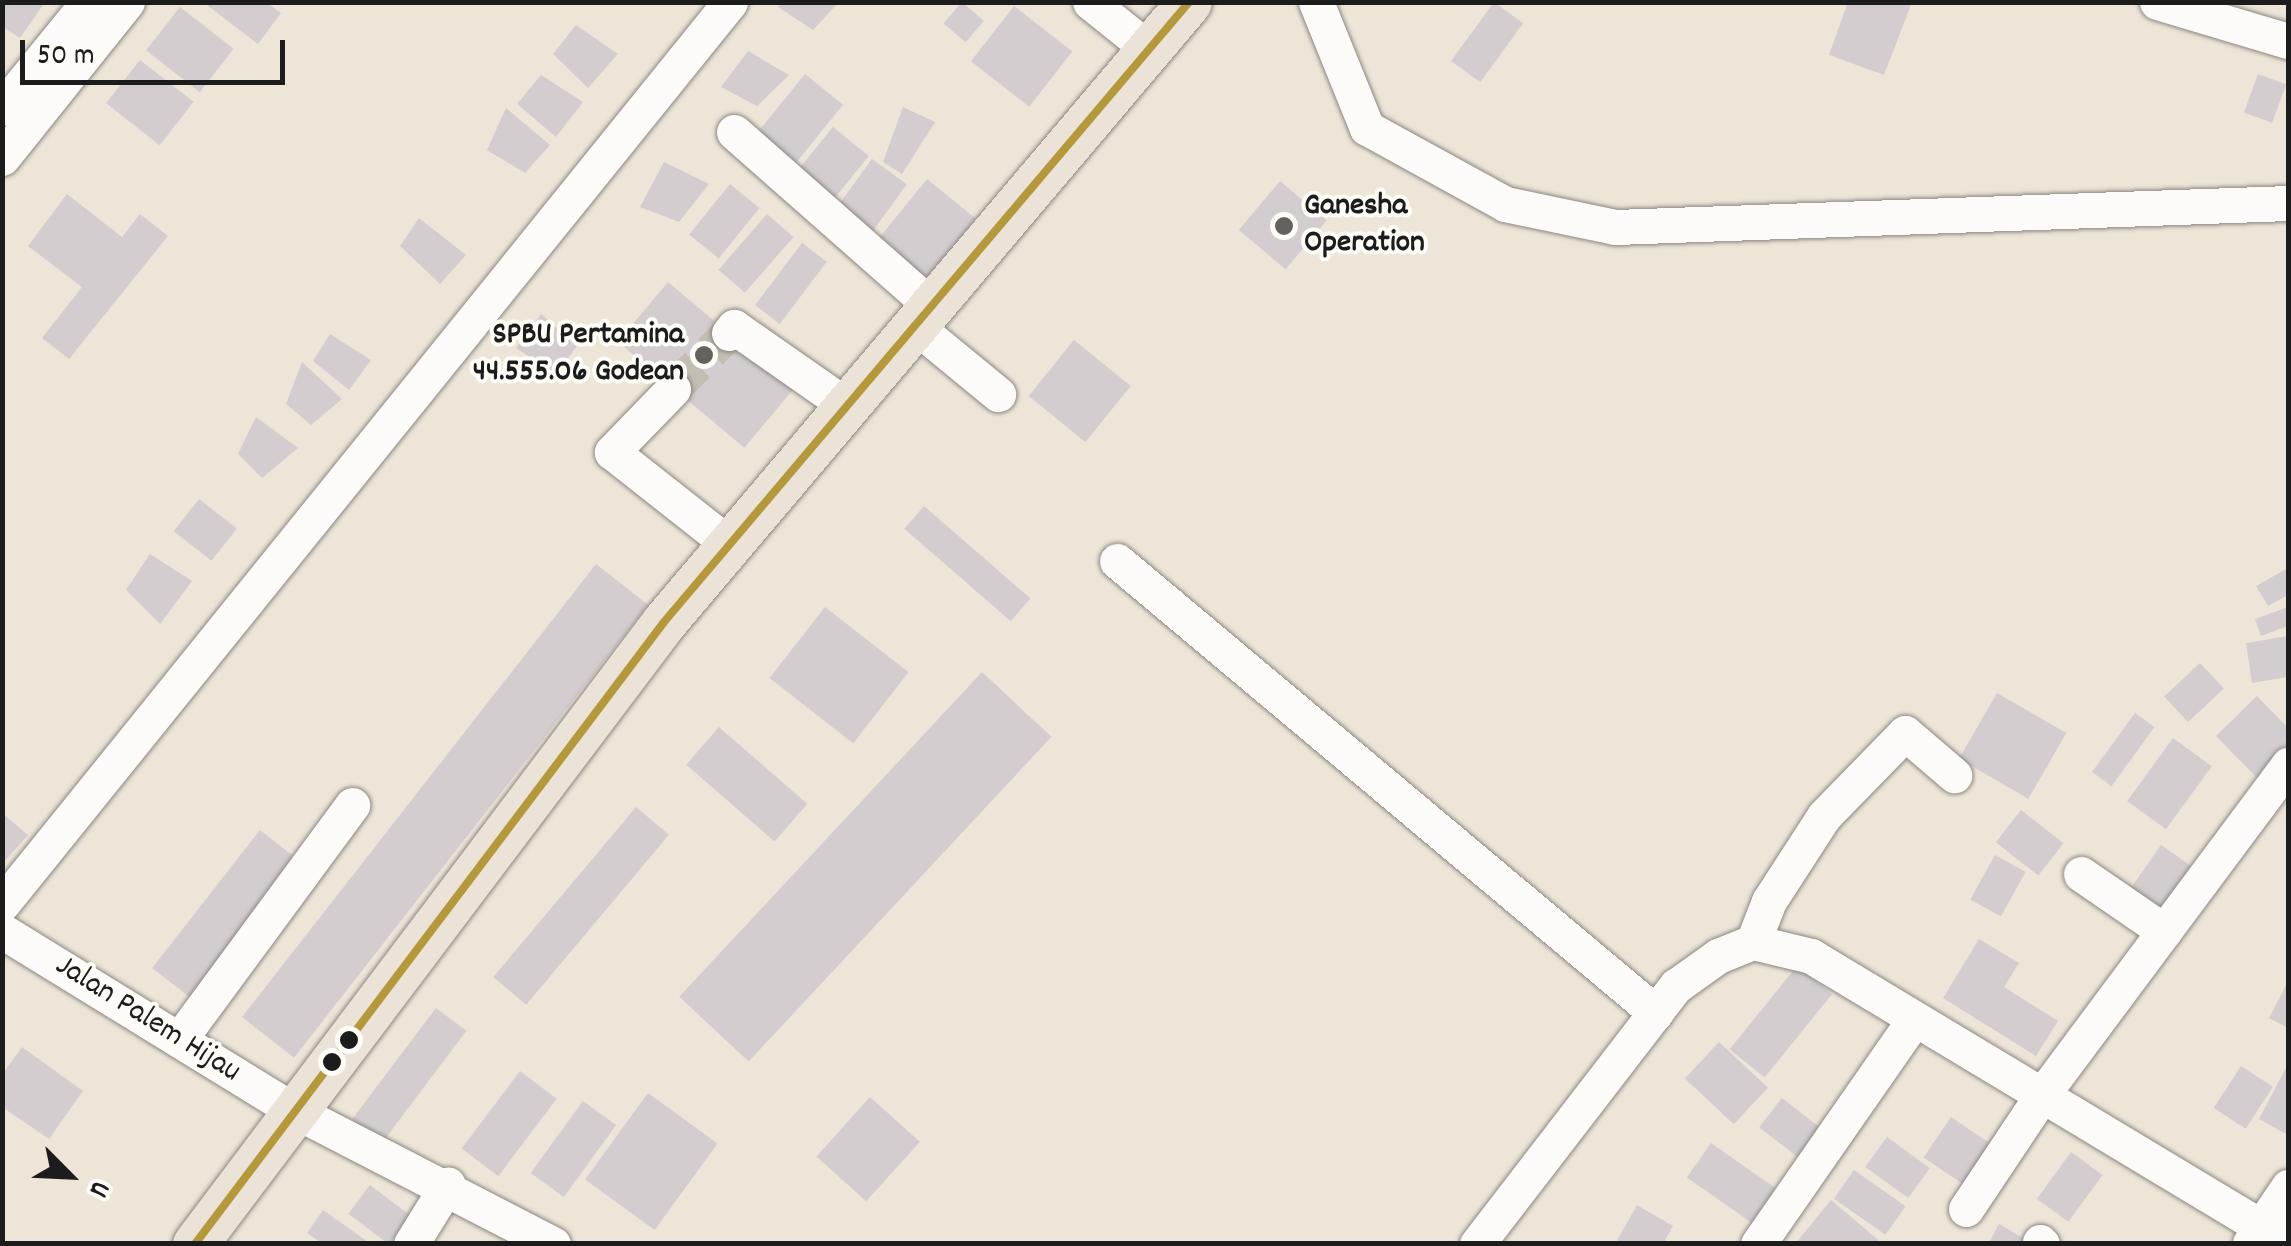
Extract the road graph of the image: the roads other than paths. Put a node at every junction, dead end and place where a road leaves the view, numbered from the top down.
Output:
1 (88, 2) edge
2 (127, 2) edge
3 (730, 2) edge
4 (1090, 2) edge
5 (1190, 2) edge
6 (1316, 2) edge
7 (2157, 2) edge
8 (2288, 39) edge
9 (1150, 50) junction
10 (27, 79) edge
11 (2, 108) edge
12 (734, 132) dead end
13 (2, 158) edge
14 (2288, 203) edge
15 (922, 315) junction
16 (728, 333) dead end
17 (673, 389) tunnel mouth
18 (998, 394) dead end
19 (846, 406) junction
20 (729, 544) junction
21 (1117, 561) dead end
22 (2288, 766) edge
23 (1954, 774) dead end
24 (352, 806) dead end
25 (2081, 874) dead end
26 (2, 904) edge
27 (2, 931) edge
28 (2164, 931) junction
29 (1753, 942) junction
30 (1656, 1013) junction
31 (1913, 1020) junction
32 (179, 1040) junction
33 (2042, 1094) junction
34 (291, 1109) junction
35 (448, 1184) junction
36 (2288, 1187) edge
37 (1966, 1209) dead end
38 (2266, 1237) edge
39 (196, 1244) edge
40 (411, 1244) edge
41 (553, 1244) edge
42 (1477, 1244) edge
43 (1758, 1244) edge

1 - 10 street
2 - 10 street
3 - 26 street
4 - 9 street
5 - 9 main road
6 - 14 street
7 - 8 street
9 - 15 main road
10 - 11 street
10 - 13 street
12 - 15 street
15 - 18 street
15 - 19 main road
16 - 19 street
17 - 20 street
19 - 20 main road
20 - 34 main road
21 - 30 street
22 - 28 street
23 - 29 street
24 - 32 street
25 - 28 street
27 - 32 street, Jalan Palem Hijau
28 - 33 street
29 - 30 street
29 - 31 street
30 - 42 street
31 - 33 street
31 - 43 street
32 - 34 street, Jalan Palem Hijau
33 - 37 street
33 - 38 street
34 - 35 street, Jalan Palem Hijau
34 - 39 main road
35 - 40 street
35 - 41 street, Jalan Palem Hijau
36 - 38 street

